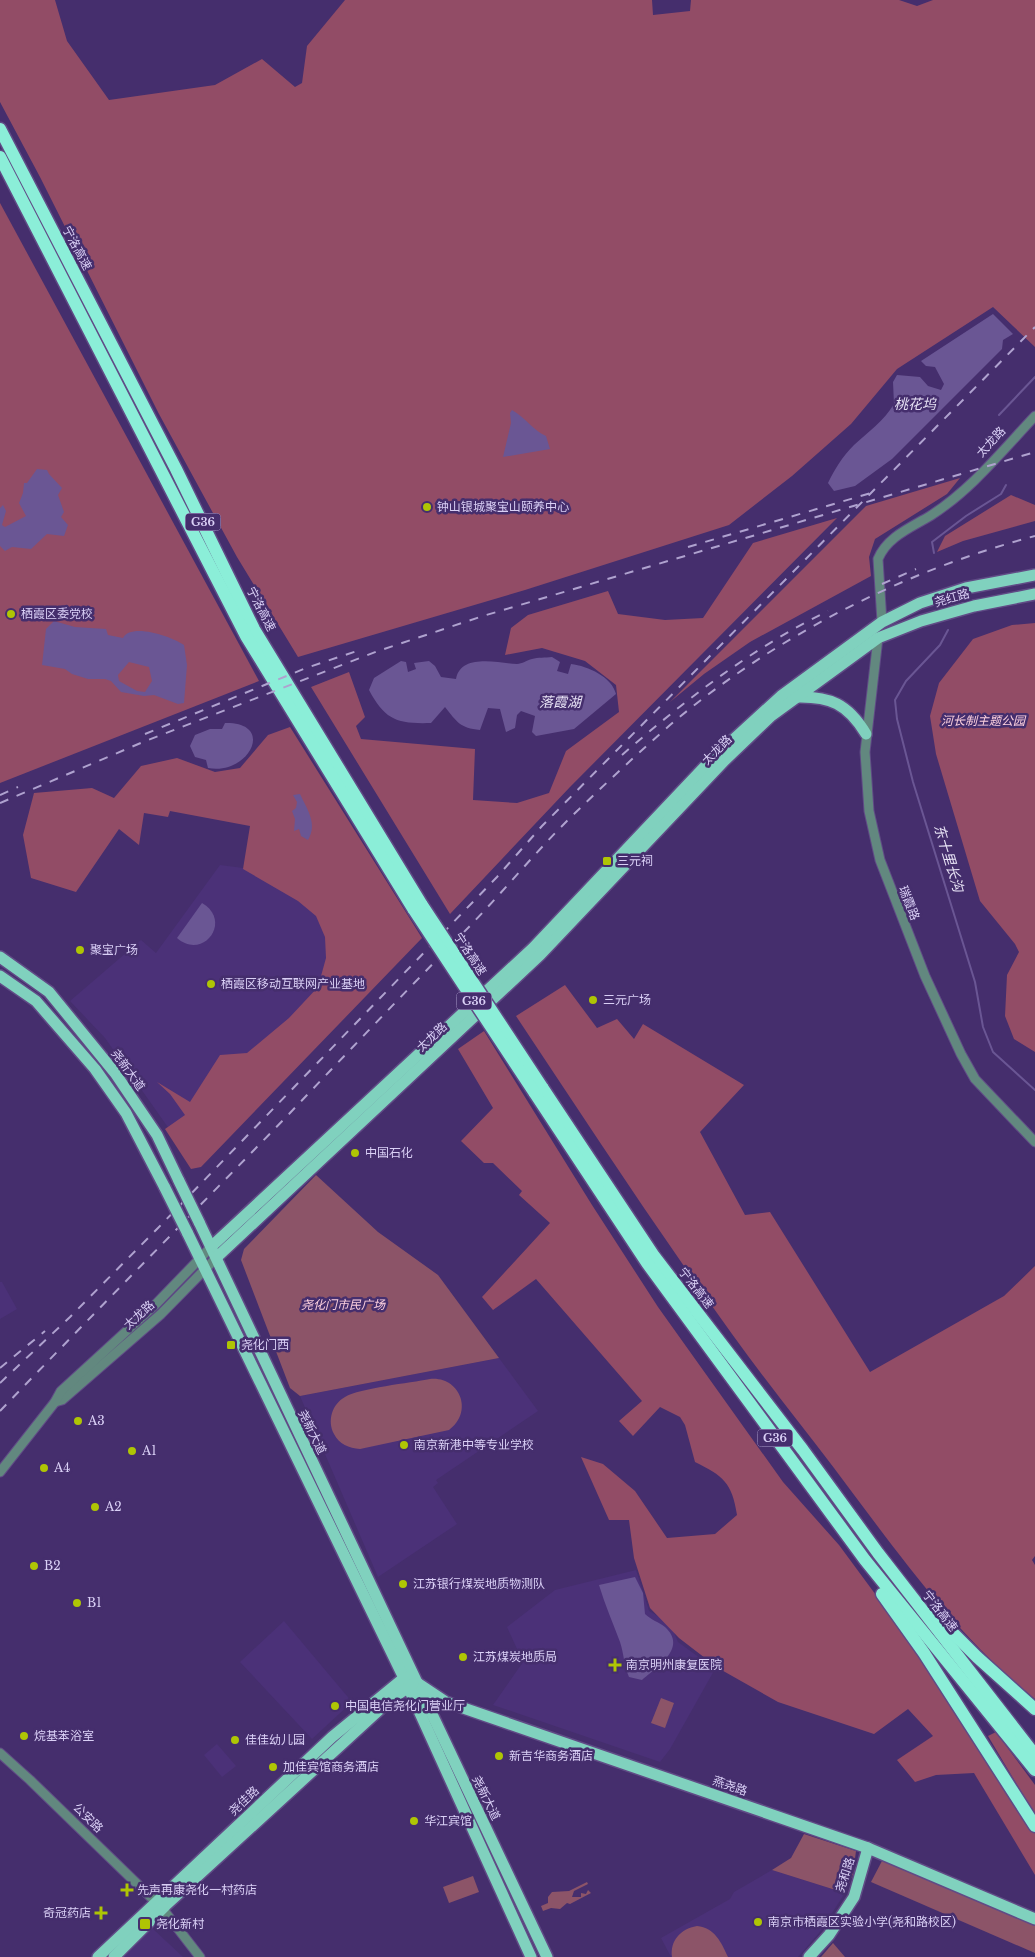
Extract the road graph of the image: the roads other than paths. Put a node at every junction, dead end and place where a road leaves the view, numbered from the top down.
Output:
1 (0, 128) edge
2 (0, 158) edge
3 (1035, 416) edge
4 (1035, 575) edge
5 (1035, 594) edge
6 (882, 622) junction
7 (878, 638) junction
8 (796, 697) junction
9 (866, 734) junction
10 (418, 908) junction
11 (0, 957) edge
12 (0, 976) edge
13 (538, 1090) junction
14 (1035, 1142) edge
15 (212, 1246) junction
16 (199, 1257) junction
17 (217, 1257) junction
18 (204, 1269) junction
19 (55, 1402) junction
20 (803, 1450) junction
21 (0, 1472) edge
22 (832, 1514) junction
23 (410, 1683) junction
24 (1035, 1709) edge
25 (0, 1753) edge
26 (1035, 1755) edge
27 (1035, 1770) edge
28 (1035, 1826) edge
29 (868, 1848) junction
30 (159, 1905) junction
31 (1035, 1919) edge
32 (98, 1957) edge
33 (114, 1957) edge
34 (200, 1957) edge
35 (531, 1957) edge
36 (547, 1957) edge
37 (810, 1957) edge

1 - 10 highway, 宁洛高速 / G36
2 - 10 highway, 宁洛高速 / G36
3 - 6 street, 太龙路
4 - 6 main road, 尧红路
5 - 7 main road, 尧红路
6 - 7 main road, 太龙路
6 - 15 main road, 太龙路
7 - 8 main road, 太龙路
7 - 9 street, 瑞霞路
8 - 9 main road
8 - 17 main road, 太龙路
9 - 14 street, 瑞霞路
10 - 13 highway, 宁洛高速 / G36, bridge
11 - 15 main road, 尧新大道, bridge
12 - 16 main road, 尧新大道, bridge
13 - 20 highway, 宁洛高速 / G36
13 - 22 highway, 宁洛高速 / G36
15 - 16 street, 太龙路
15 - 17 main road, 尧新大道
16 - 18 main road, 尧新大道
16 - 19 street, 太龙路
17 - 18 street, 太龙路
17 - 23 main road, 尧新大道
18 - 19 street, 太龙路
18 - 23 main road, 尧新大道
19 - 21 street, 太龙路
20 - 24 highway
20 - 26 highway, 宁洛高速 / G36
22 - 27 highway, 宁洛高速 / G36
22 - 28 highway
23 - 29 main road, 燕尧路
23 - 30 main road, 尧佳路
23 - 35 main road, 尧新大道
23 - 36 main road, 尧新大道
25 - 30 street, 公安路
29 - 31 main road, 燕尧路
29 - 37 main road, 尧和路
30 - 32 main road, 尧佳路
30 - 33 main road, 尧佳路
30 - 34 street, 公安路

